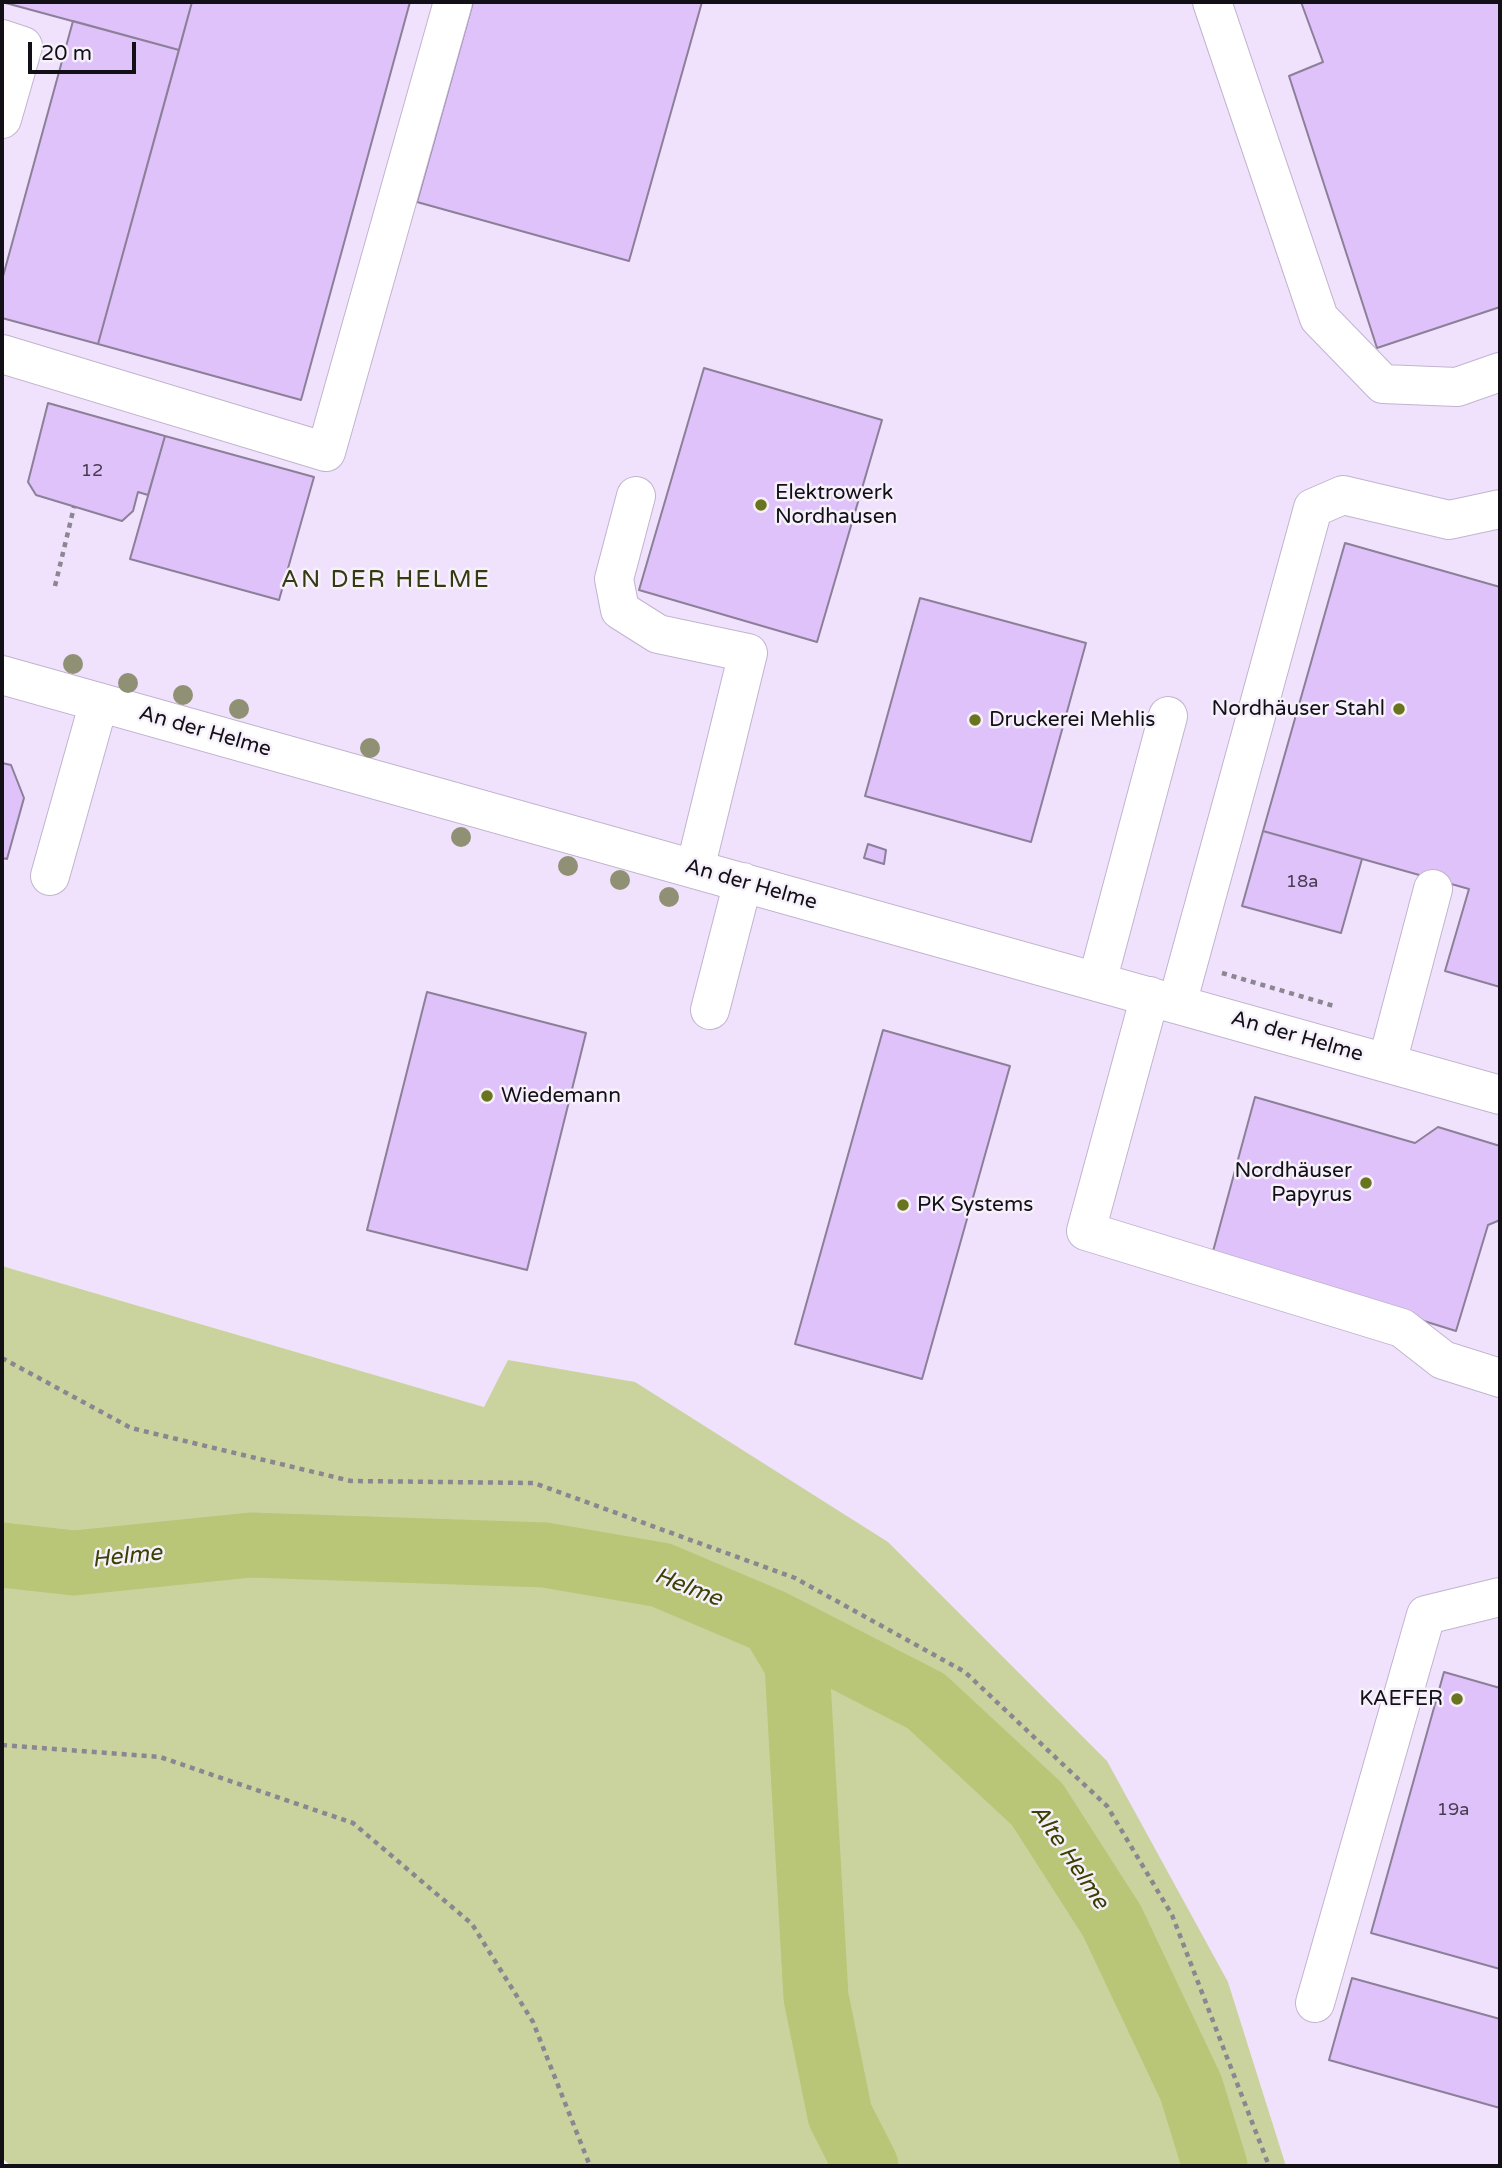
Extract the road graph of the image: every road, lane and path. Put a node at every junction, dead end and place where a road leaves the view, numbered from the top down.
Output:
1 (453, 2) edge
2 (1213, 2) edge
3 (2, 39) edge
4 (2, 119) edge
5 (2, 354) edge
6 (1500, 372) edge
7 (636, 496) dead end
8 (74, 507) dead end
9 (1500, 509) edge
10 (55, 586) dead end
11 (2, 675) edge
12 (99, 702) junction
13 (1168, 716) dead end
14 (695, 869) junction
15 (50, 876) dead end
16 (743, 882) junction
17 (1433, 889) dead end
18 (1097, 982) junction
19 (1163, 1000) junction
20 (710, 1010) dead end
21 (1387, 1062) junction
22 (1500, 1094) edge
23 (2, 1358) edge
24 (1500, 1378) edge
25 (1500, 1597) edge
26 (2, 1745) edge
27 (1315, 2003) dead end
28 (590, 2166) edge
29 (1269, 2166) edge

1 - 5 street
2 - 6 street
3 - 4 street
7 - 14 street
8 - 10 path
9 - 19 street
11 - 12 street, An der Helme
12 - 14 street, An der Helme
12 - 15 street
13 - 18 street
14 - 16 street, An der Helme
16 - 18 street, An der Helme
16 - 20 street
17 - 21 street
18 - 19 street, An der Helme
19 - 21 street, An der Helme
19 - 24 street
21 - 22 street, An der Helme
23 - 29 path
25 - 27 street
26 - 28 path

